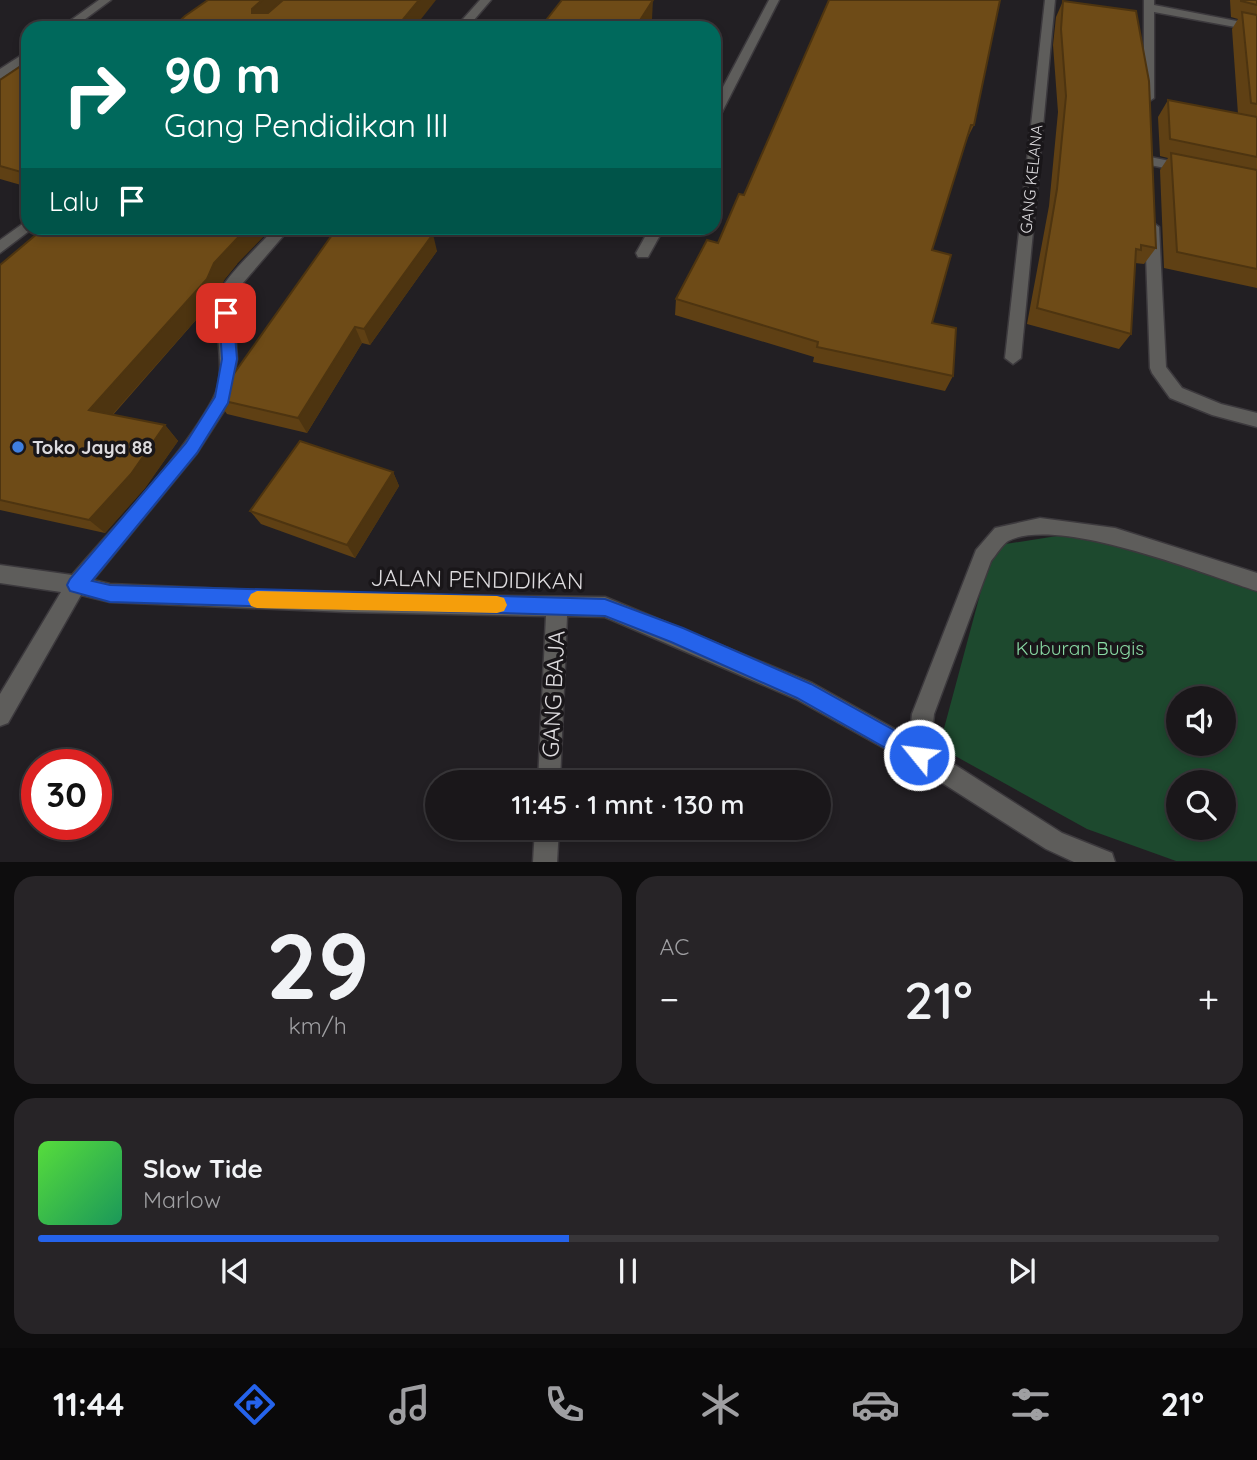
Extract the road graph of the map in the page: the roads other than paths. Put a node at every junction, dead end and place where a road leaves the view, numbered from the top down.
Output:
1 (106, 0) edge
2 (486, 0) edge
3 (774, 0) edge
4 (1050, 0) edge
5 (1149, 3) edge
6 (76, 21) edge
7 (467, 21) edge
8 (1257, 27) edge
9 (21, 60) edge
10 (0, 75) edge
11 (721, 102) edge
12 (1155, 110) dead end
13 (1150, 161) edge
14 (1203, 172) edge
15 (1152, 216) edge
16 (21, 231) edge
17 (278, 235) edge
18 (653, 235) edge
19 (0, 248) edge
20 (643, 253) dead end
21 (1013, 358) dead end
22 (1257, 420) edge
23 (0, 574) edge
24 (1257, 582) edge
25 (76, 585) junction
26 (557, 605) junction
27 (0, 715) edge
28 (919, 755) junction
29 (550, 770) edge
30 (546, 840) edge
31 (545, 862) edge
32 (1103, 862) edge

1 - 6 street
2 - 7 street
3 - 11 street
4 - 21 street, GANG KELANA
5 - 8 street
5 - 12 street
9 - 10 street
13 - 14 street
15 - 22 street
16 - 19 street
17 - 25 street
18 - 20 street
23 - 25 street, JALAN PENDIDIKAN
24 - 28 street
25 - 26 street, JALAN PENDIDIKAN
25 - 27 street
26 - 28 street, JALAN PENDIDIKAN
26 - 29 street, GANG BAJA
28 - 32 street, JALAN PENDIDIKAN
30 - 31 street

